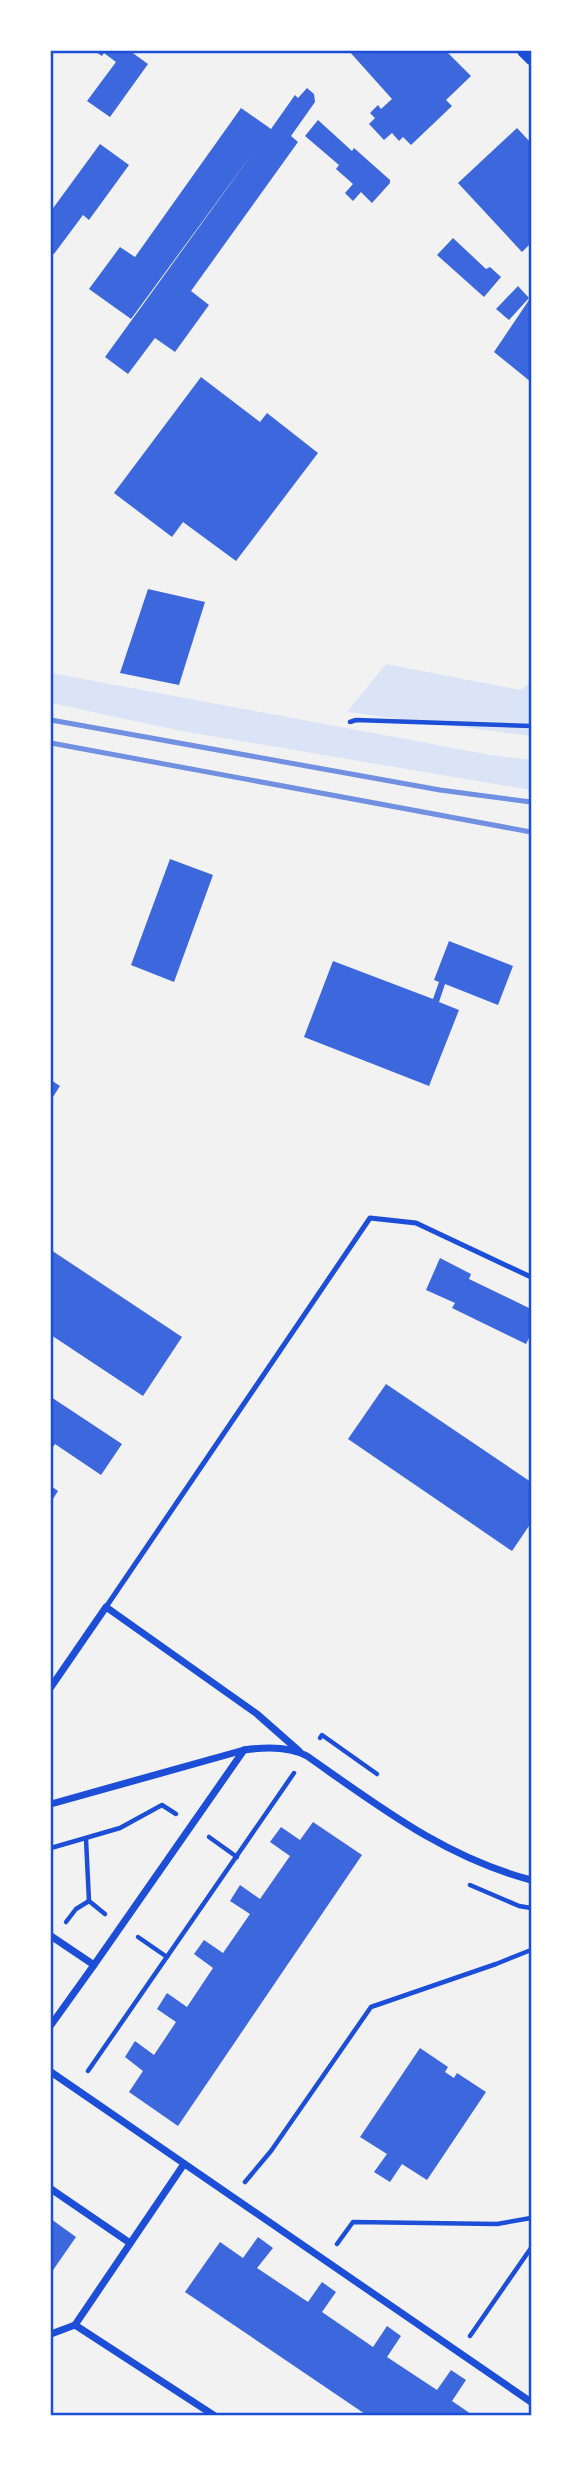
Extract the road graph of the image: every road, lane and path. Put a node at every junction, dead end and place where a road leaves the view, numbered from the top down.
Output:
1 (523, 51) edge
2 (531, 59) edge
3 (350, 722) dead end
4 (531, 726) edge
5 (531, 1277) edge
6 (106, 1606) junction
7 (51, 1687) edge
8 (244, 1750) junction
9 (304, 1754) junction
10 (378, 1776) dead end
11 (51, 1804) edge
12 (191, 1825) junction
13 (51, 1848) edge
14 (237, 1857) junction
15 (531, 1880) edge
16 (51, 1936) edge
17 (531, 1950) edge
18 (94, 1965) junction
19 (51, 2025) edge
20 (51, 2072) edge
21 (75, 2089) junction
22 (184, 2164) junction
23 (51, 2189) edge
24 (233, 2196) junction
25 (531, 2218) edge
26 (130, 2243) junction
27 (531, 2248) edge
28 (325, 2260) junction
29 (75, 2325) junction
30 (51, 2334) edge
31 (459, 2353) junction
32 (531, 2402) edge
33 (215, 2416) edge

1 - 2 street
3 - 4 path
5 - 6 lane
6 - 7 street
6 - 9 street
8 - 9 street
8 - 11 street
8 - 12 street
9 - 10 path
9 - 14 path
9 - 15 street
12 - 13 path
12 - 14 path
12 - 18 street
14 - 21 path
16 - 18 street
17 - 24 path
18 - 19 street
20 - 21 street
21 - 22 street
22 - 24 street
22 - 26 street
23 - 26 street
24 - 28 street
25 - 28 path
26 - 29 street
27 - 31 path
28 - 31 street
29 - 30 street
29 - 33 street
31 - 32 street

